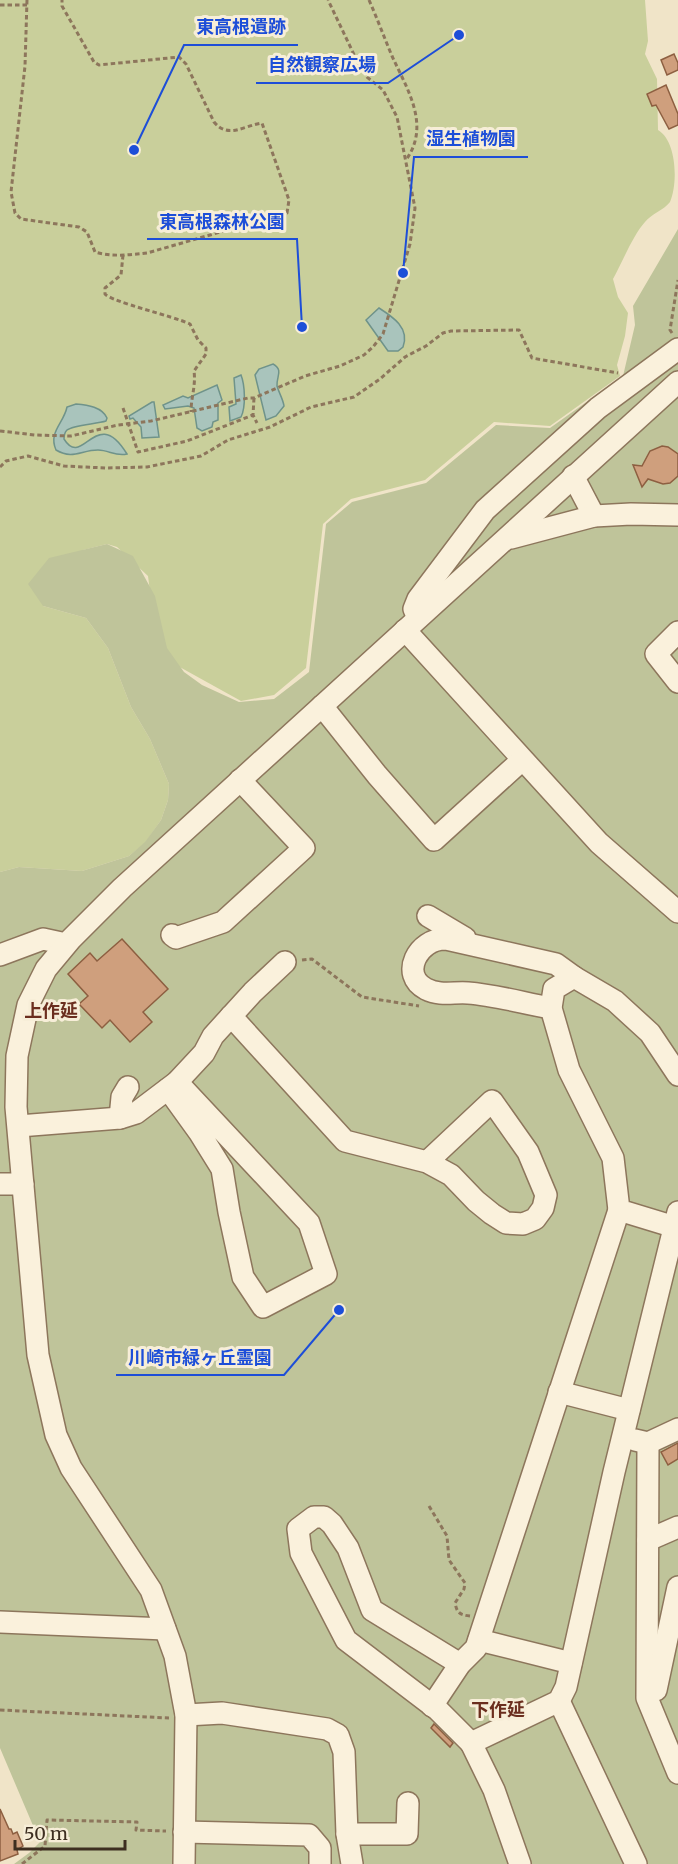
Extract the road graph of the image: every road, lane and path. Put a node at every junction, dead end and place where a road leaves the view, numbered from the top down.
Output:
1 (27, 0) edge
2 (62, 0) edge
3 (328, 0) edge
4 (369, 0) edge
5 (0, 5) edge
6 (27, 5) junction
7 (406, 160) junction
8 (123, 255) junction
9 (678, 280) edge
10 (677, 344) edge
11 (617, 373) dead end
12 (678, 382) edge
13 (254, 398) junction
14 (124, 410) dead end
15 (191, 412) junction
16 (253, 416) junction
17 (256, 423) dead end
18 (128, 425) junction
19 (0, 430) edge
20 (0, 467) edge
21 (573, 476) junction
22 (678, 515) edge
23 (594, 516) junction
24 (507, 539) junction
25 (412, 624) junction
26 (678, 632) edge
27 (678, 682) edge
28 (321, 706) junction
29 (522, 760) junction
30 (240, 780) junction
31 (678, 912) edge
32 (428, 916) dead end
33 (172, 934) dead end
34 (66, 944) junction
35 (481, 947) junction
36 (0, 955) edge
37 (285, 962) joint
38 (556, 964) junction
39 (574, 977) junction
40 (552, 999) junction
41 (419, 1006) dead end
42 (231, 1016) junction
43 (678, 1075) edge
44 (172, 1085) junction
45 (128, 1087) dead end
46 (120, 1118) junction
47 (19, 1126) junction
48 (427, 1162) junction
49 (0, 1184) edge
50 (23, 1184) junction
51 (619, 1210) junction
52 (677, 1222) edge
53 (559, 1392) junction
54 (629, 1410) junction
55 (678, 1429) edge
56 (623, 1436) junction
57 (648, 1443) junction
58 (429, 1506) dead end
59 (678, 1527) edge
60 (648, 1540) junction
61 (678, 1587) edge
62 (490, 1606) junction
63 (0, 1622) edge
64 (165, 1629) junction
65 (479, 1640) junction
66 (571, 1663) junction
67 (460, 1664) junction
68 (647, 1698) junction
69 (559, 1701) junction
70 (432, 1706) junction
71 (0, 1710) edge
72 (186, 1715) junction
73 (471, 1743) junction
74 (678, 1773) edge
75 (408, 1803) dead end
76 (176, 1831) junction
77 (347, 1834) junction
78 (22, 1864) edge
79 (184, 1864) edge
80 (320, 1864) edge
81 (352, 1864) edge
82 (520, 1864) edge
83 (636, 1864) edge

1 - 6 path
2 - 8 path
3 - 7 path
4 - 7 path
5 - 6 path
6 - 8 path
7 - 13 path
8 - 15 path
9 - 10 path
10 - 25 street
11 - 20 path
12 - 21 street
13 - 15 path
13 - 16 path
14 - 18 path
15 - 18 path
16 - 17 path
16 - 18 path
18 - 19 path
21 - 23 street
21 - 24 street
22 - 23 street
23 - 24 street
24 - 25 street
25 - 28 street
25 - 29 street
26 - 27 street
28 - 29 street
28 - 30 street
29 - 31 street
30 - 33 street
30 - 34 street
32 - 35 street
34 - 36 street
34 - 47 street
35 - 38 street
35 - 40 street
37 - 41 path
37 - 42 street
38 - 39 street
38 - 40 street
39 - 40 street
39 - 43 street
40 - 51 street
42 - 44 street
42 - 48 street
44 - 44 street
44 - 46 street
45 - 46 street
46 - 47 street
47 - 50 street
48 - 48 street
49 - 50 street
50 - 64 street
51 - 52 street
51 - 53 street
52 - 54 street
53 - 54 street
53 - 62 street
54 - 56 street
55 - 57 street
56 - 57 street
56 - 66 street
57 - 60 street
58 - 62 path
59 - 60 street
60 - 68 street
61 - 68 street
62 - 65 street
63 - 64 street
64 - 72 street
65 - 66 street
65 - 67 street
66 - 69 street
67 - 70 street
67 - 70 street
68 - 74 street
69 - 73 street
69 - 83 street
70 - 73 street
71 - 72 path
72 - 76 street
72 - 77 street
73 - 82 street
75 - 77 street
76 - 78 path
76 - 79 street
76 - 80 street
77 - 81 street

